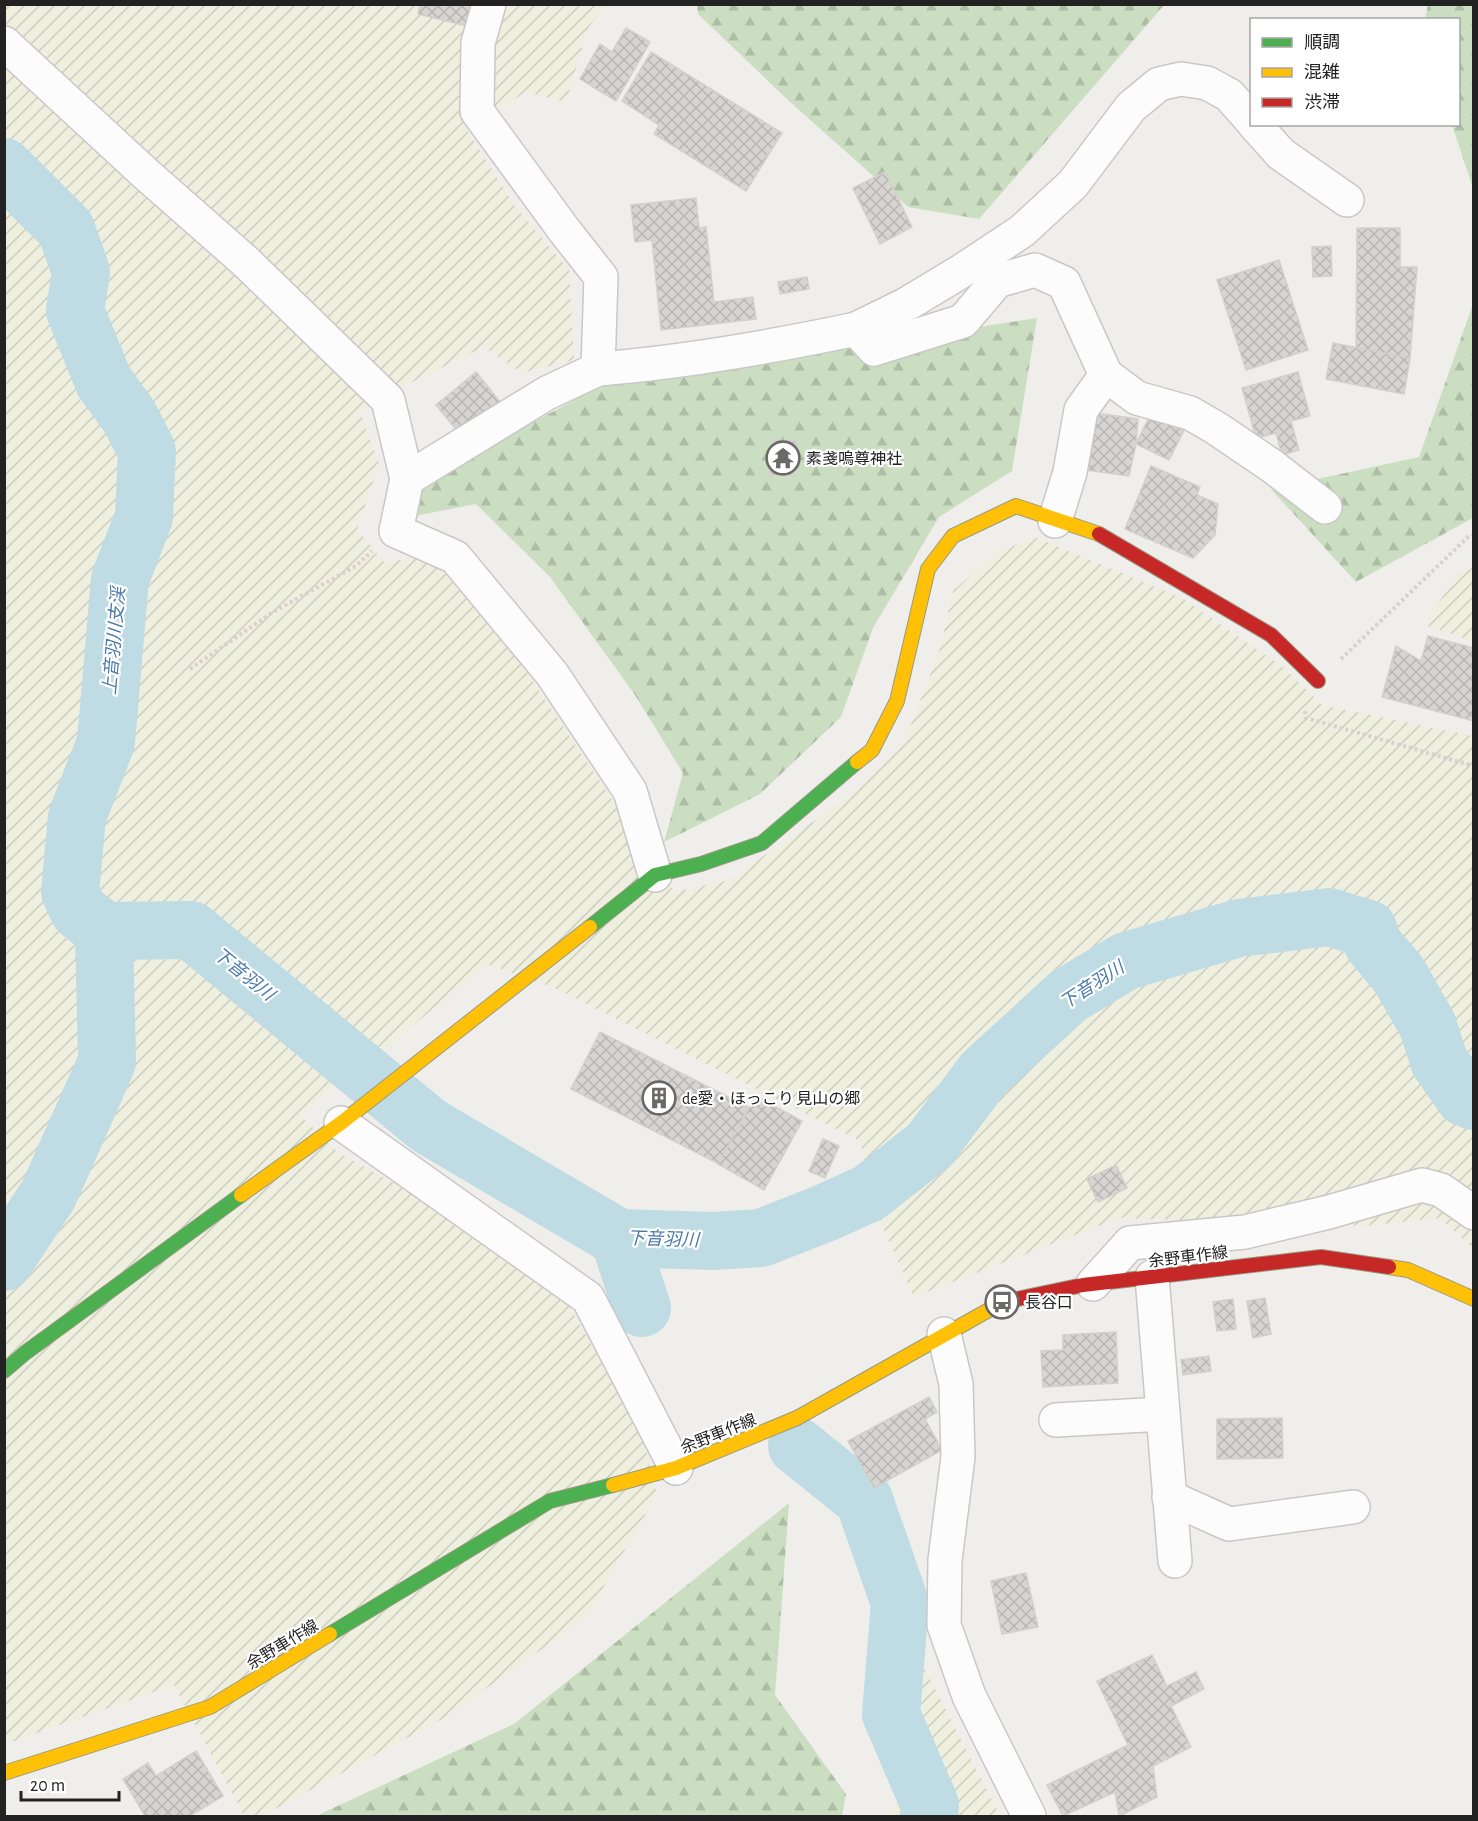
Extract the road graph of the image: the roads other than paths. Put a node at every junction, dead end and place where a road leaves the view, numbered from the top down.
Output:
1 (489, 4) edge
2 (4, 43) edge
3 (1250, 120) edge
4 (1256, 126) edge
5 (1347, 200) dead end
6 (856, 329) junction
7 (598, 369) junction
8 (1106, 375) junction
9 (407, 479) junction
10 (1325, 507) dead end
11 (1055, 520) junction
12 (1318, 681) road end
13 (656, 875) junction
14 (341, 1123) junction
15 (1473, 1213) edge
16 (1152, 1277) junction
17 (1093, 1284) junction
18 (1473, 1299) edge
19 (944, 1334) junction
20 (4, 1371) edge
21 (1163, 1414) junction
22 (1056, 1420) dead end
23 (676, 1468) junction
24 (1169, 1497) junction
25 (1353, 1507) dead end
26 (1174, 1561) dead end
27 (4, 1773) edge
28 (1029, 1816) edge

1 - 7 street
2 - 9 street
3 - 6 street
4 - 5 street
6 - 7 street
6 - 8 street
7 - 9 street
8 - 10 street
8 - 11 street
9 - 13 street
11 - 12 street
11 - 13 street
13 - 14 street
14 - 20 street
14 - 23 street
15 - 17 street
16 - 17 street, 余野車作線
16 - 18 street, 余野車作線
16 - 21 street
17 - 19 street, 余野車作線
19 - 23 street, 余野車作線
19 - 28 street
21 - 22 street
21 - 24 street
23 - 27 street, 余野車作線
24 - 25 street
24 - 26 street

